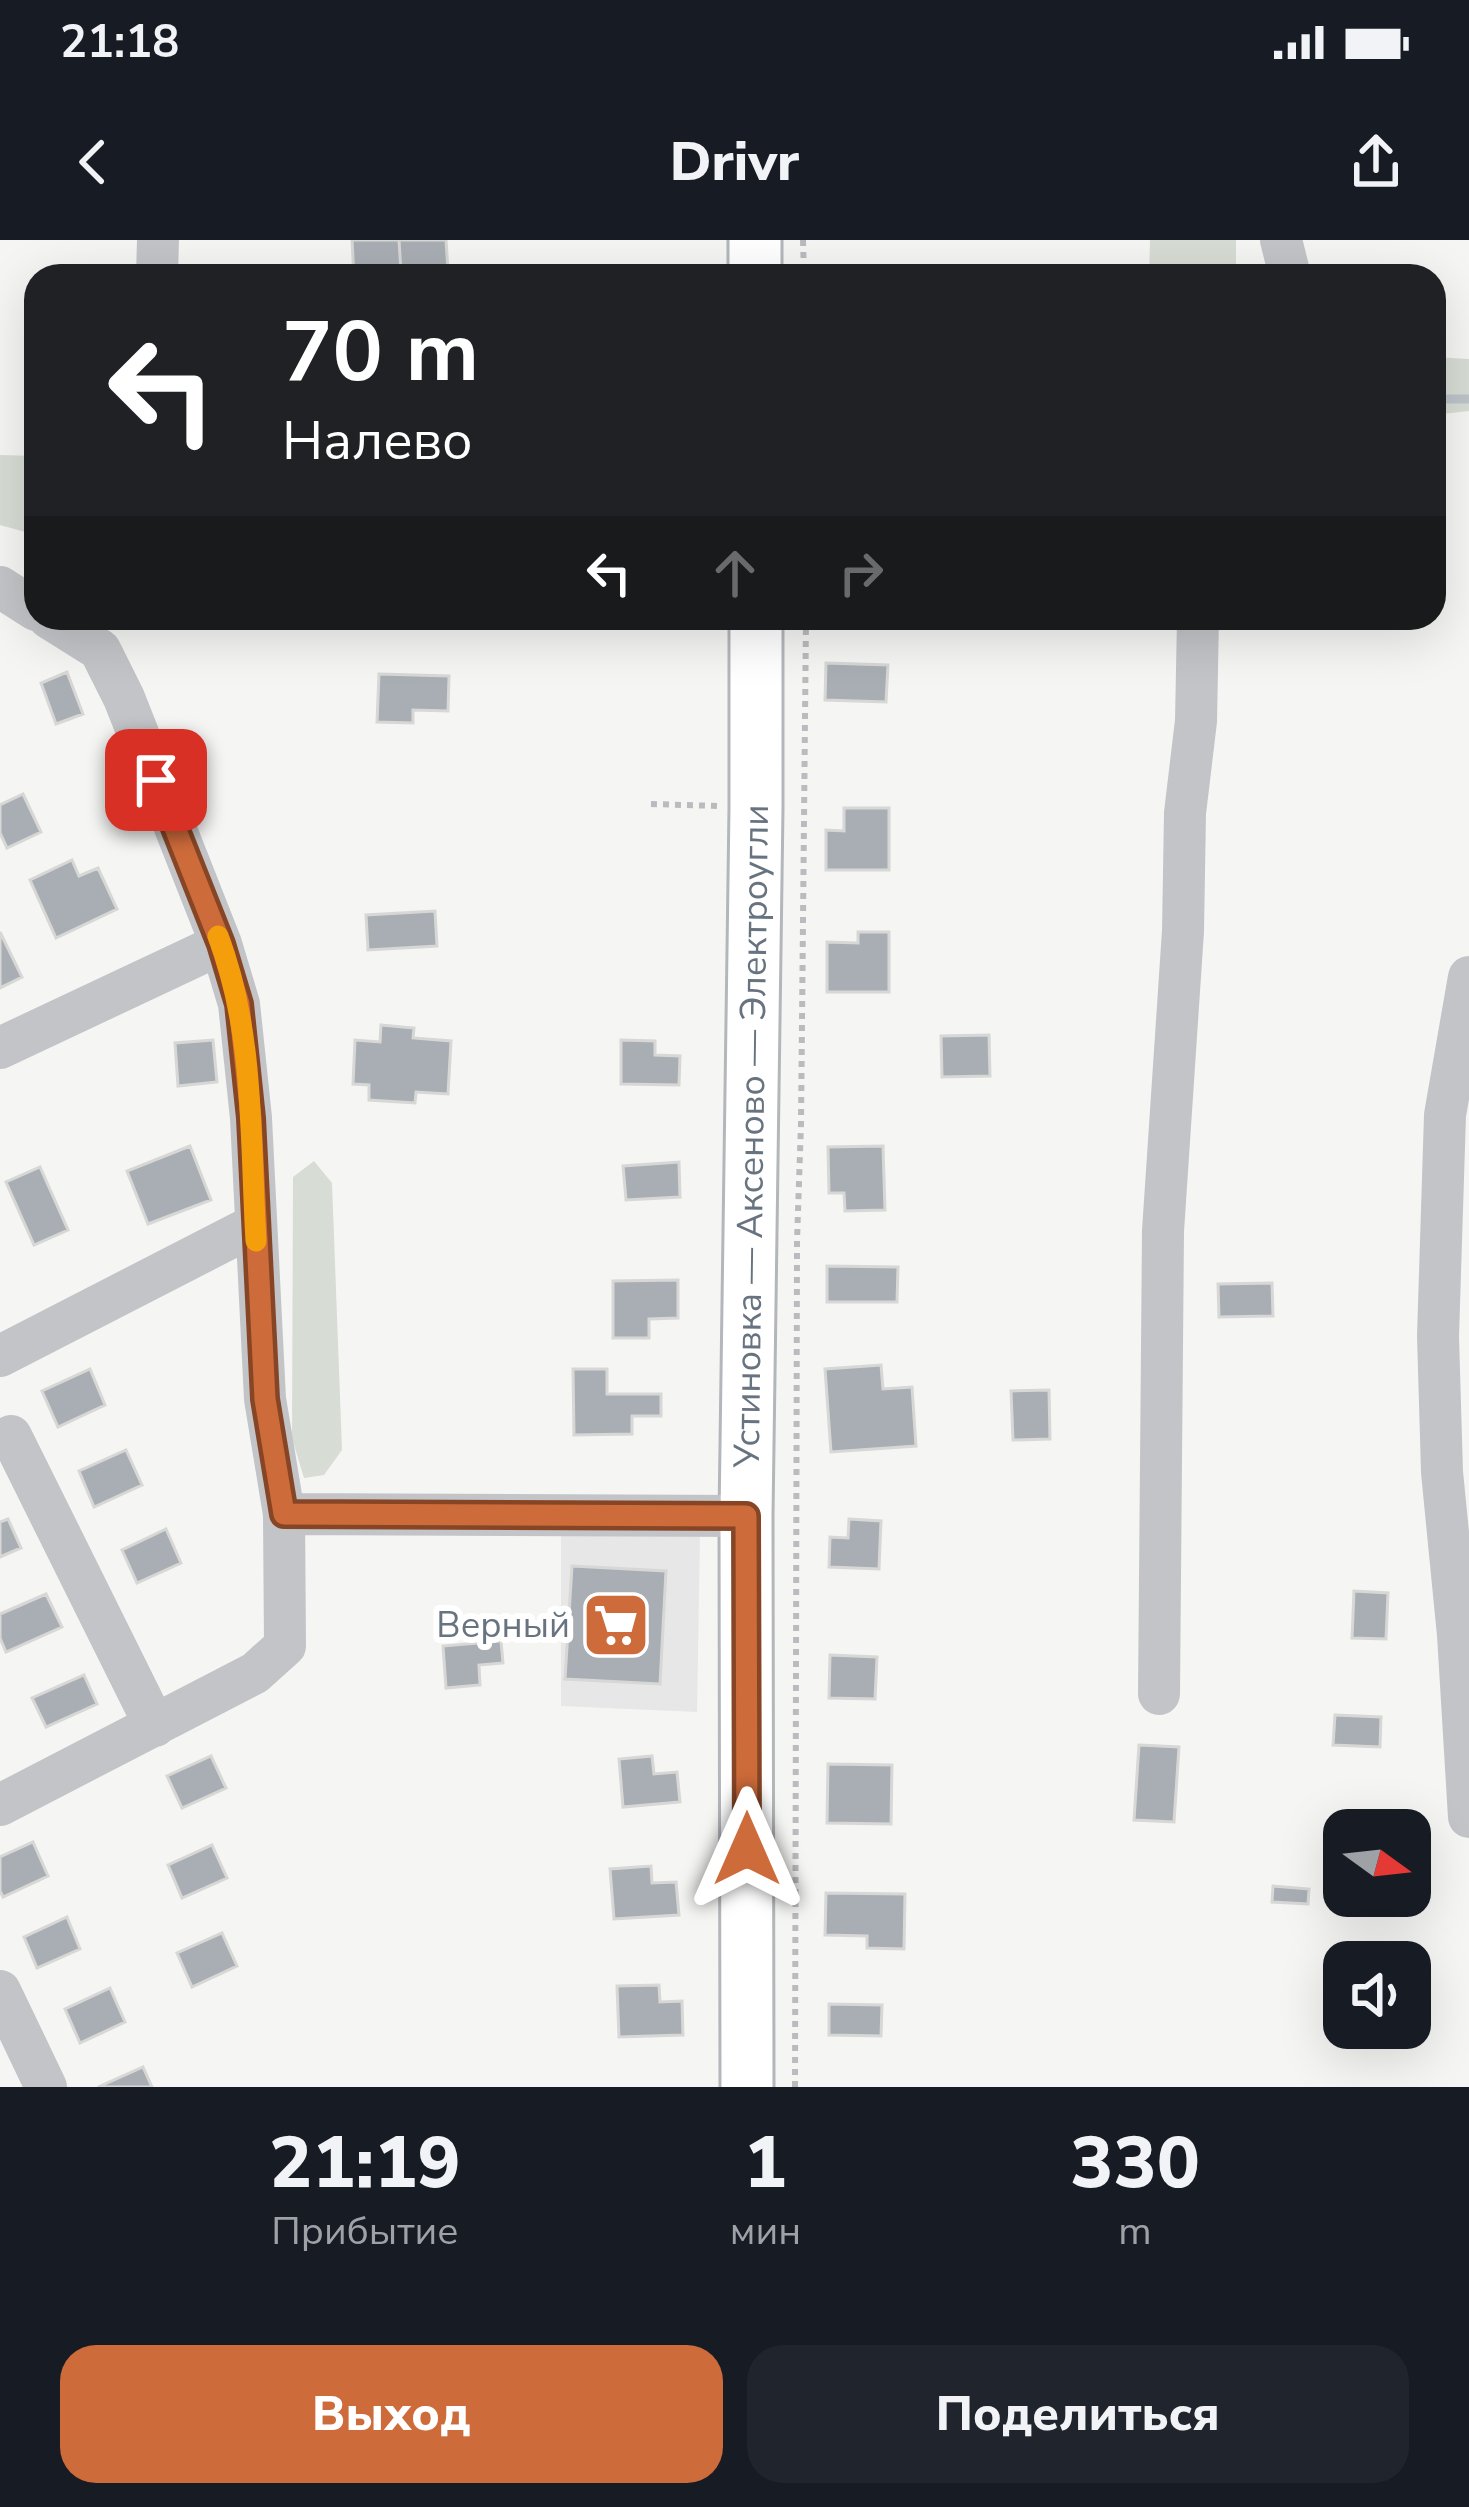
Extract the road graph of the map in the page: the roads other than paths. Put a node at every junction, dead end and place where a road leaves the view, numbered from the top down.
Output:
1 (68, 630) edge
2 (756, 630) edge
3 (1198, 630) edge
4 (221, 944) junction
5 (1469, 976) edge
6 (0, 1048) edge
7 (255, 1225) junction
8 (0, 1356) edge
9 (11, 1436) dead end
10 (284, 1514) junction
11 (746, 1516) junction
12 (1159, 1694) dead end
13 (155, 1726) junction
14 (0, 1805) edge
15 (1469, 1817) edge
16 (0, 1991) edge
17 (46, 2087) edge
18 (747, 2087) edge

1 - 4 street
2 - 11 main road, Устиновка — Аксеново — Электроугли
3 - 12 street
4 - 6 street
4 - 7 street
5 - 15 street
7 - 8 street
7 - 10 street
9 - 13 street
10 - 11 street
10 - 13 street
11 - 18 main road, Устиновка — Аксеново — Электроугли
13 - 14 street
16 - 17 street

